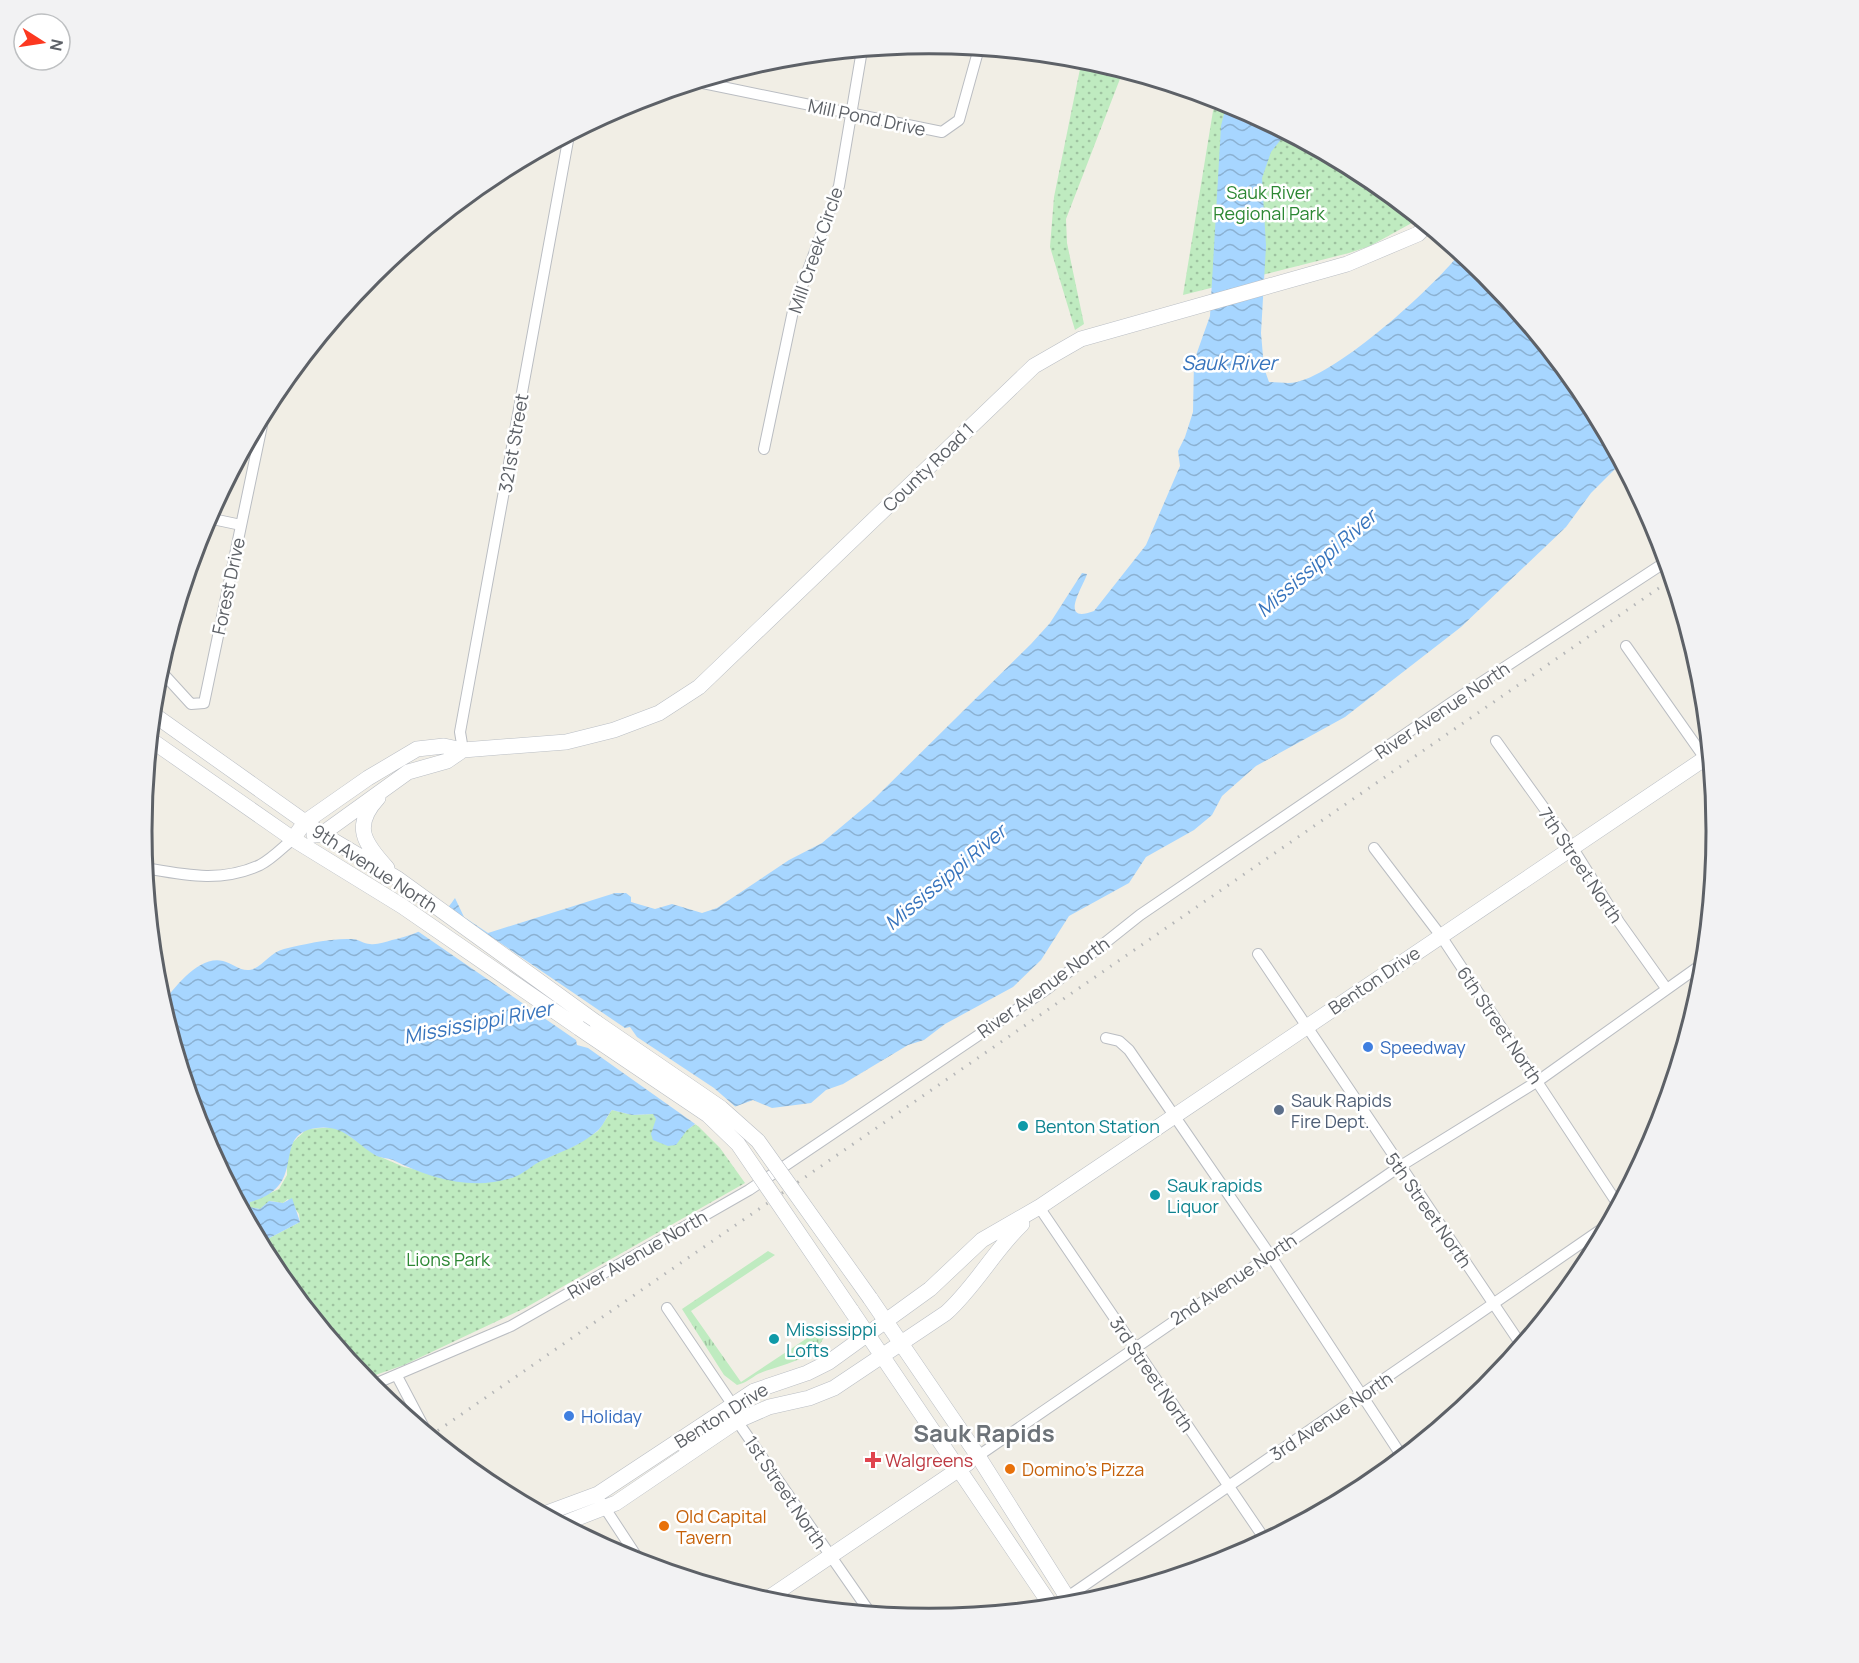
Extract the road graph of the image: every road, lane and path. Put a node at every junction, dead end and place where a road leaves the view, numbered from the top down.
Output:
1 (976, 56) edge
2 (861, 58) edge
3 (712, 85) edge
4 (850, 113) junction
5 (567, 144) edge
6 (1422, 230) edge
7 (259, 438) edge
8 (764, 450) dead end
9 (217, 520) edge
10 (241, 525) junction
11 (1660, 566) edge
12 (1626, 646) dead end
13 (167, 678) edge
14 (161, 719) edge
15 (1496, 741) dead end
16 (158, 745) edge
17 (463, 750) junction
18 (1702, 750) edge
19 (1703, 764) edge
20 (398, 779) junction
21 (305, 822) junction
22 (322, 834) junction
23 (293, 839) junction
24 (1572, 847) junction
25 (1374, 848) dead end
26 (153, 869) edge
27 (398, 879) junction
28 (1441, 936) junction
29 (1258, 954) dead end
30 (1694, 969) edge
31 (1666, 988) junction
32 (1305, 1026) junction
33 (1106, 1038) dead end
34 (1538, 1081) junction
35 (1173, 1116) junction
36 (1399, 1167) junction
37 (1614, 1199) edge
38 (1039, 1207) junction
39 (1594, 1235) edge
40 (1270, 1255) junction
41 (1494, 1304) junction
42 (667, 1308) dead end
43 (885, 1319) junction
44 (868, 1334) junction
45 (1518, 1340) edge
46 (902, 1343) junction
47 (1133, 1348) junction
48 (882, 1355) junction
49 (397, 1376) junction
50 (381, 1382) edge
51 (1362, 1396) junction
52 (732, 1404) junction
53 (407, 1407) edge
54 (419, 1417) edge
55 (737, 1421) junction
56 (1398, 1452) edge
57 (978, 1456) junction
58 (960, 1468) junction
59 (1228, 1484) junction
60 (598, 1494) junction
61 (603, 1509) junction
62 (552, 1511) edge
63 (570, 1521) edge
64 (1262, 1534) edge
65 (632, 1550) edge
66 (830, 1557) junction
67 (775, 1593) edge
68 (1078, 1595) edge
69 (1066, 1596) edge
70 (1047, 1599) edge
71 (865, 1606) edge

1 - 4 street, Mill Pond Drive
2 - 4 street, Mill Creek Circle
3 - 4 street, Mill Pond Drive
4 - 8 street, Mill Creek Circle
5 - 17 street, 321st Street
6 - 17 main road, County Road 1
7 - 10 street, Forest Drive
9 - 10 street
10 - 13 street, Forest Drive
11 - 49 street, River Avenue North
12 - 18 street
14 - 21 main road, 9th Avenue North
15 - 24 street, 7th Street North
16 - 23 main road, 9th Avenue North
17 - 20 main road, County Road 1
17 - 21 main road, County Road 1
19 - 24 main road, Benton Drive
20 - 22 main road, County Road 1
20 - 27 main road
21 - 22 main road, 9th Avenue North
21 - 23 main road, County Road 1
22 - 23 main road
22 - 27 main road, 9th Avenue North
23 - 26 street
23 - 44 main road, 9th Avenue North, bridge
24 - 28 main road, Benton Drive
24 - 31 street, 7th Street North
25 - 28 street, 6th Street North
27 - 43 main road, 9th Avenue North, bridge
28 - 32 main road, Benton Drive
28 - 34 street, 6th Street North
29 - 32 street, 5th Street North
30 - 31 street, 2nd Avenue North
31 - 34 street, 2nd Avenue North
32 - 35 main road, Benton Drive
32 - 36 street, 5th Street North
33 - 35 street
34 - 36 street, 2nd Avenue North
34 - 37 street, 6th Street North
35 - 38 main road, Benton Drive
35 - 40 street
36 - 40 street, 2nd Avenue North
36 - 41 street, 5th Street North
38 - 43 main road, Benton Drive
38 - 46 main road, Benton Drive
38 - 47 street, 3rd Street North
39 - 41 street, 3rd Avenue North
40 - 47 street, 2nd Avenue North
40 - 51 street
41 - 45 street, 5th Street North
41 - 51 street, 3rd Avenue North
42 - 52 street, 1st Street North
43 - 44 main road, Benton Drive
43 - 46 main road, 9th Avenue North
44 - 48 main road, 9th Avenue North
44 - 52 main road, Benton Drive
46 - 48 main road, Benton Drive
46 - 57 main road, 9th Avenue North
47 - 57 street, 2nd Avenue North
47 - 59 street, 3rd Street North
48 - 55 main road, Benton Drive
48 - 58 main road, 9th Avenue North
49 - 50 street, River Avenue North
49 - 53 street
49 - 54 street
51 - 56 street
51 - 59 street, 3rd Avenue North
52 - 55 street, 1st Street North
52 - 60 main road, Benton Drive
55 - 61 main road, Benton Drive
55 - 66 street, 1st Street North
57 - 58 main road, 2nd Avenue North
57 - 69 main road, 9th Avenue North
58 - 66 main road, 2nd Avenue North
58 - 70 main road, 9th Avenue North
59 - 64 street, 3rd Street North
59 - 68 street, 3rd Avenue North
60 - 61 street
60 - 62 main road, Benton Drive
61 - 63 main road, Benton Drive
61 - 65 street
66 - 67 main road, 2nd Avenue North
66 - 71 street, 1st Street North

